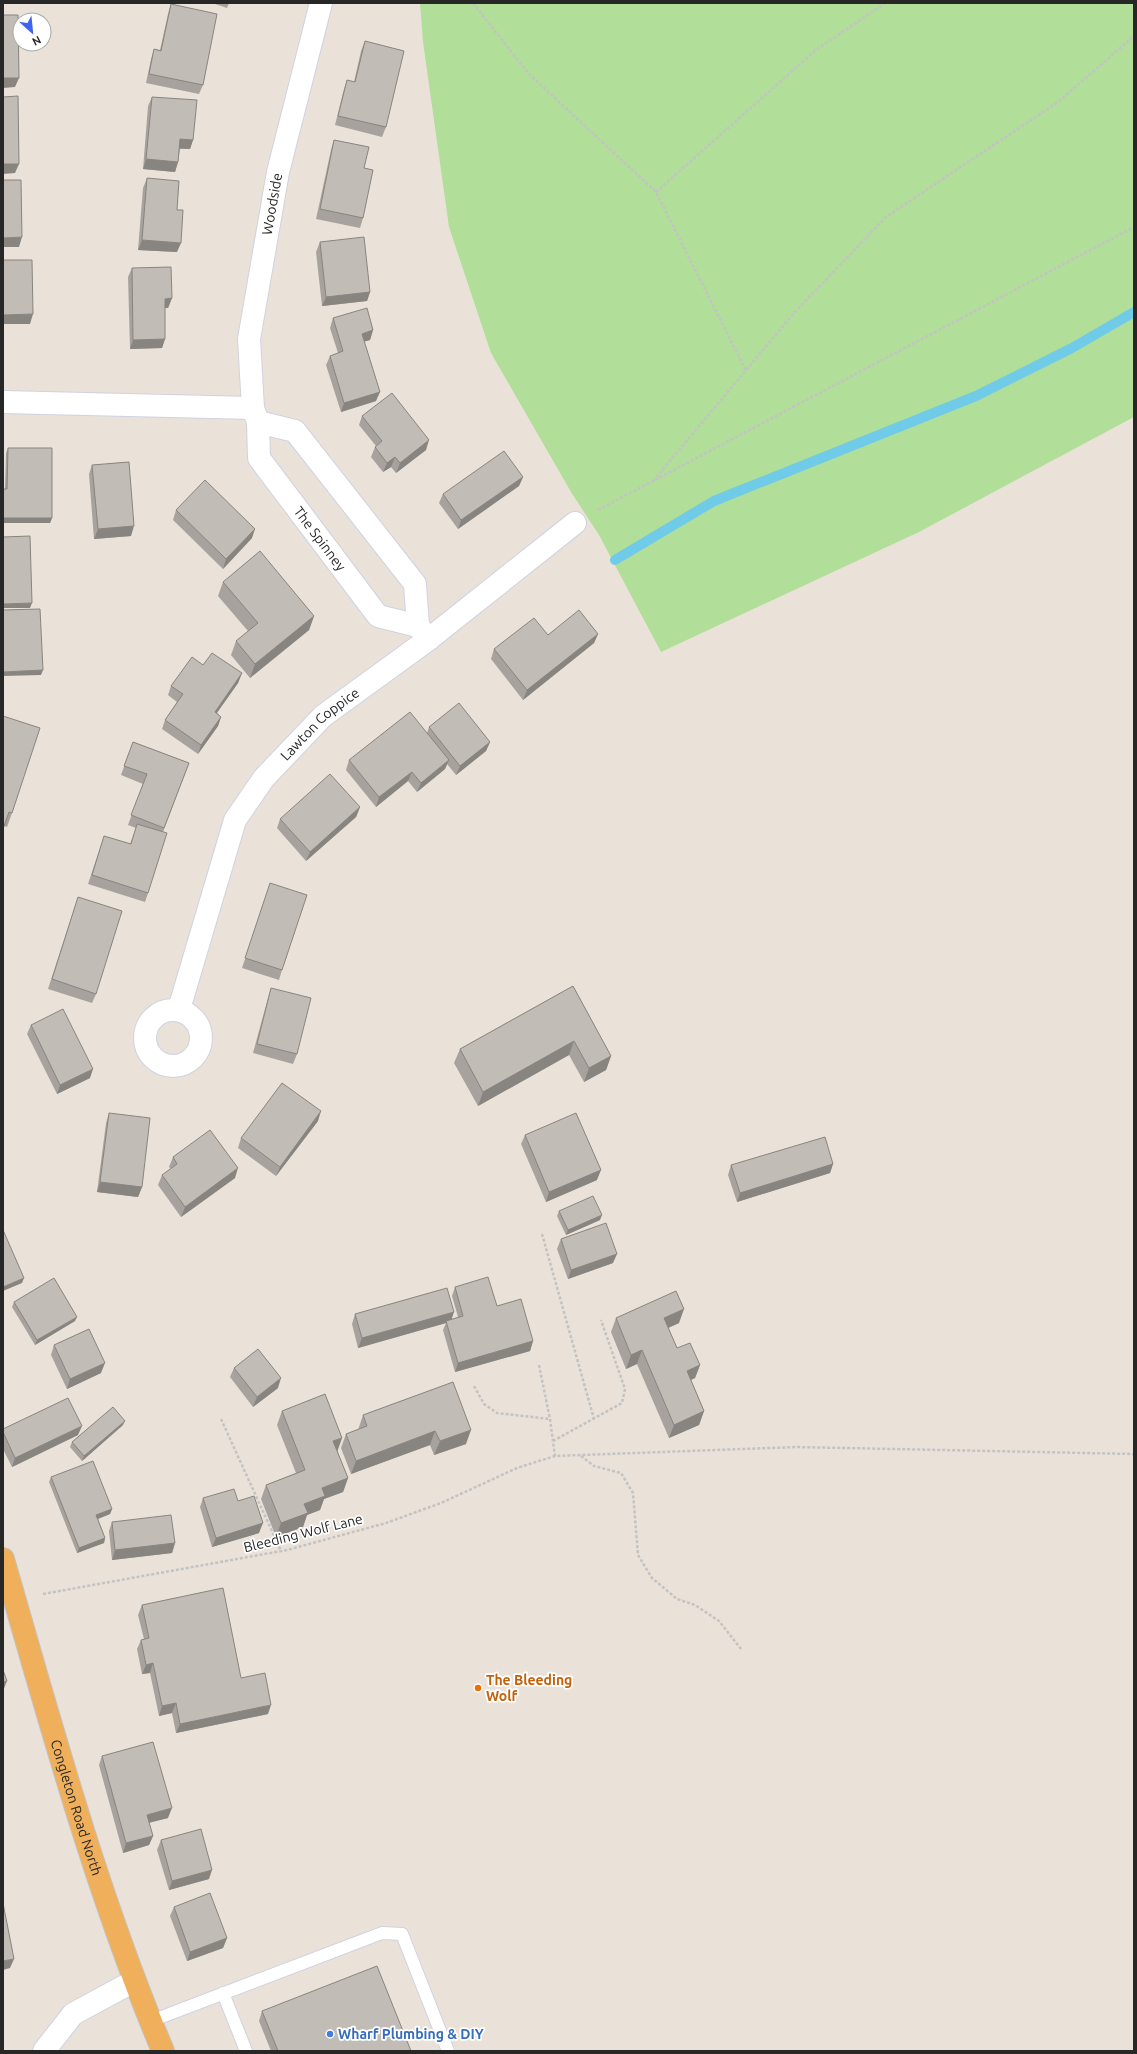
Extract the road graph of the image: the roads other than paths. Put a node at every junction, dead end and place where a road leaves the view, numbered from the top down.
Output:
1 (321, 3) edge
2 (3, 402) edge
3 (255, 415) junction
4 (575, 523) road end
5 (424, 633) junction
6 (179, 1009) dead end
7 (3, 1559) edge
8 (134, 1981) junction
9 (223, 1993) junction
10 (150, 2021) junction
11 (44, 2051) edge
12 (163, 2051) edge
13 (246, 2051) edge
14 (448, 2051) edge

1 - 3 street, Woodside
2 - 3 street
3 - 5 street
3 - 5 street, The Spinney
4 - 5 street, Lawton Coppice
5 - 6 street, Lawton Coppice
7 - 8 highway, Congleton Road North
8 - 10 highway, Congleton Road North
8 - 11 street
9 - 10 lane
9 - 13 lane
9 - 14 lane
10 - 12 highway, Congleton Road North

